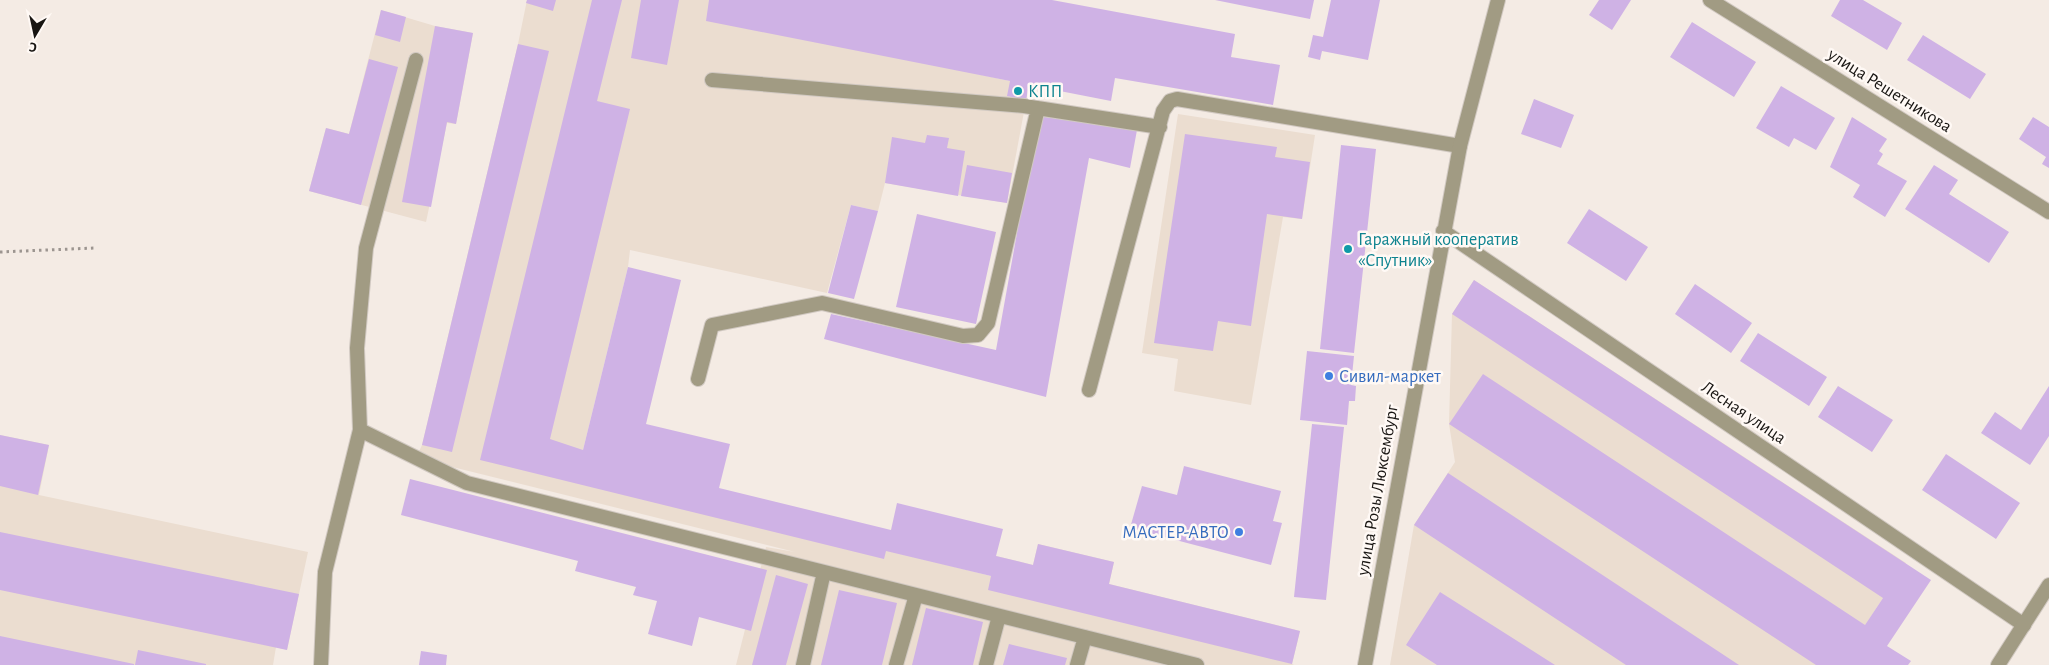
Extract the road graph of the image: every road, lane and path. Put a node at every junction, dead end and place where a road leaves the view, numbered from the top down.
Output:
1 (1498, 0) edge
2 (1710, 0) edge
3 (416, 60) dead end
4 (712, 80) dead end
5 (1038, 108) junction
6 (1160, 127) junction
7 (1460, 146) junction
8 (2049, 212) edge
9 (1443, 231) junction
10 (94, 248) dead end
11 (0, 252) edge
12 (698, 379) dead end
13 (1089, 390) dead end
14 (360, 430) junction
15 (824, 572) junction
16 (2049, 585) edge
17 (916, 595) junction
18 (999, 616) junction
19 (2024, 625) junction
20 (1085, 637) junction
21 (1169, 662) edge
22 (321, 665) edge
23 (802, 665) edge
24 (896, 665) edge
25 (986, 665) edge
26 (1077, 665) edge
27 (1197, 665) edge
28 (1365, 665) edge
29 (1998, 665) edge

1 - 7 street, улица Розы Люксембург
2 - 8 street, улица Решетникова
3 - 14 street
4 - 5 street
5 - 6 street
5 - 12 street
6 - 7 street
6 - 13 street
7 - 9 street, улица Розы Люксембург
9 - 19 street, Лесная улица
9 - 28 street, улица Розы Люксембург
10 - 11 path
14 - 15 street
14 - 22 street
15 - 17 street
15 - 23 street
16 - 19 street
17 - 18 street
17 - 24 street
18 - 20 street
18 - 25 street
19 - 29 street
20 - 21 street
20 - 26 street
21 - 27 street

